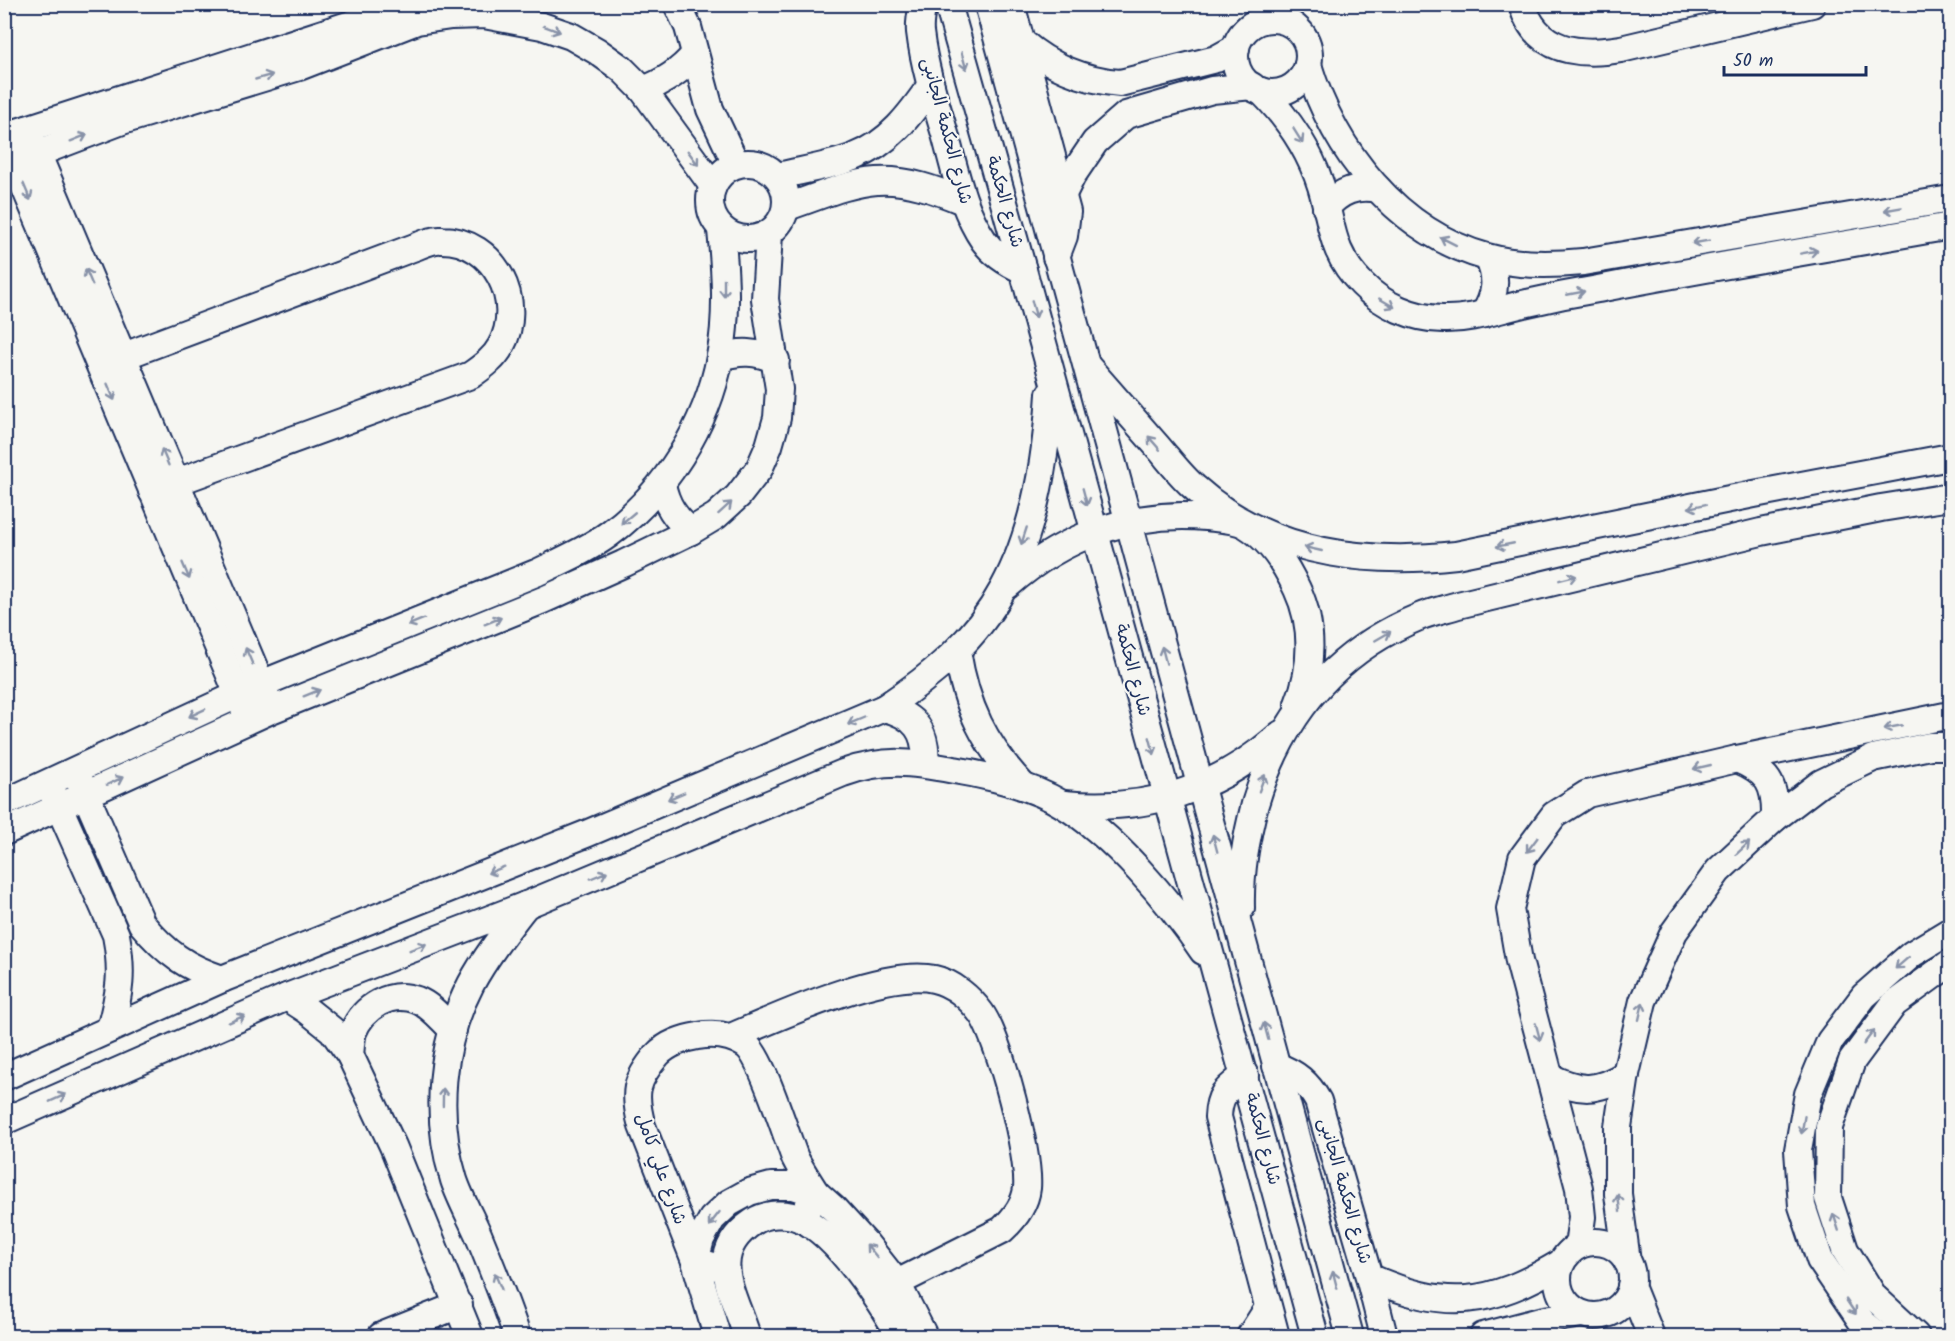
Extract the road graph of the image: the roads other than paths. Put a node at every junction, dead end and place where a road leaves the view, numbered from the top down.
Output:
1 (398, 4) edge
2 (677, 4) edge
3 (923, 4) edge
4 (948, 4) edge
5 (988, 4) edge
6 (1011, 4) edge
7 (1522, 4) edge
8 (1812, 4) edge
9 (509, 12) edge
10 (1259, 13) edge
11 (1295, 16) edge
12 (1022, 42) junction
13 (1236, 48) junction
14 (694, 55) junction
15 (1308, 64) junction
16 (931, 85) junction
17 (1256, 89) junction
18 (643, 90) junction
19 (12, 135) edge
20 (19, 161) edge
21 (736, 165) junction
22 (778, 176) junction
23 (713, 186) junction
24 (1378, 189) junction
25 (1063, 194) junction
26 (1950, 199) edge
27 (963, 201) junction
28 (787, 207) junction
29 (1326, 208) junction
30 (1950, 226) edge
31 (721, 230) junction
32 (1767, 231) junction
33 (769, 234) junction
34 (1056, 257) junction
35 (1488, 258) junction
36 (1772, 258) junction
37 (1023, 270) junction
38 (1484, 314) junction
39 (720, 357) junction
40 (776, 360) junction
41 (111, 361) junction
42 (1085, 363) junction
43 (1052, 376) junction
44 (1950, 457) edge
45 (662, 484) junction
46 (164, 487) junction
47 (1754, 494) junction
48 (1950, 497) edge
49 (1128, 522) junction
50 (1245, 524) junction
51 (691, 531) junction
52 (1094, 531) junction
53 (1761, 532) junction
54 (1003, 589) junction
55 (957, 651) junction
56 (249, 689) junction
57 (884, 708) junction
58 (260, 715) junction
59 (1950, 715) edge
60 (1289, 725) junction
61 (1950, 746) edge
62 (1737, 759) junction
63 (925, 764) junction
64 (76, 770) junction
65 (49, 782) junction
66 (1023, 786) junction
67 (1200, 787) junction
68 (86, 795) junction
69 (1166, 798) junction
70 (4, 803) edge
71 (1063, 804) junction
72 (59, 807) junction
73 (1775, 818) junction
74 (4, 832) edge
75 (526, 905) junction
76 (1950, 931) edge
77 (1243, 944) junction
78 (1950, 963) edge
79 (1215, 969) junction
80 (222, 979) junction
81 (286, 997) junction
82 (110, 1029) junction
83 (453, 1030) junction
84 (730, 1037) junction
85 (350, 1055) junction
86 (1276, 1066) junction
87 (1626, 1074) junction
88 (8, 1075) edge
89 (1245, 1075) junction
90 (1550, 1077) junction
91 (16, 1116) edge
92 (816, 1193) junction
93 (801, 1219) junction
94 (1570, 1255) junction
95 (695, 1261) junction
96 (725, 1269) junction
97 (1629, 1274) junction
98 (1369, 1277) junction
99 (897, 1283) junction
100 (459, 1305) junction
101 (1268, 1308) junction
102 (1594, 1322) edge
103 (381, 1336) edge
104 (470, 1336) edge
105 (517, 1336) edge
106 (717, 1336) edge
107 (747, 1336) edge
108 (900, 1336) edge
109 (924, 1336) edge
110 (1250, 1336) edge
111 (1276, 1336) edge
112 (1315, 1336) edge
113 (1350, 1336) edge
114 (1384, 1336) edge
115 (1483, 1336) edge
116 (1651, 1336) edge
117 (1879, 1336) edge
118 (1916, 1336) edge

1 - 19 street
2 - 14 street
3 - 16 street, شارع الحكمة الجانبى
4 -> 37 street, شارع الحكمة
5 - 34 street, شارع الحكمة
6 - 12 street
7 - 8 street
9 -> 18 street
20 -> 9 street
10 - 11 street
10 - 13 street
11 - 15 street
12 - 13 street
12 - 25 street
13 - 17 street
14 - 18 street
14 - 21 street
15 - 17 street
15 - 24 street
16 - 22 street
16 - 27 street, شارع الحكمة الجانبى
17 - 25 street
17 -> 29 street
18 -> 23 street
19 - 20 street
20 - 41 street
21 - 22 street
21 - 23 street
22 - 28 street
23 - 31 street
24 - 29 street
35 -> 24 street
25 - 34 street
26 -> 32 street
27 - 28 street
27 - 37 street, شارع الحكمة الجانبى
28 - 33 street
29 -> 38 street
36 -> 30 street
31 - 33 street
31 -> 39 street
32 -> 35 street
32 - 36 street
33 - 40 street
34 - 42 street, شارع الحكمة
35 - 38 street
38 -> 36 street
37 -> 43 street, شارع الحكمة
39 - 40 street
39 - 45 street
51 -> 40 street
41 - 46 street
41 - 46 street
42 - 49 street, شارع الحكمة
50 -> 42 street
43 -> 52 street, شارع الحكمة
43 -> 54 street
44 - 47 street
45 - 51 street
45 -> 56 street
46 - 56 street
47 -> 50 street
47 - 53 street
48 - 53 street
49 - 50 street
49 - 52 street
67 -> 49 street, شارع الحكمة
50 - 60 street
58 -> 51 street
52 - 54 street
52 -> 69 street, شارع الحكمة
60 -> 53 street
54 - 55 street
55 - 57 street
55 - 66 street
56 - 58 street
56 -> 64 street
57 - 63 street
57 -> 80 street
68 -> 58 street
59 -> 62 street
60 - 67 street
77 -> 60 street
61 - 73 street
62 - 73 street
62 -> 90 street
63 - 66 street
75 -> 63 street
64 - 65 street
64 - 68 street
65 - 70 street
65 - 72 street
66 - 71 street
67 - 69 street
77 -> 67 street, شارع الحكمة
68 - 72 street
68 - 80 street
69 - 71 street
69 - 79 street, شارع الحكمة
71 - 79 street
72 - 74 street
72 - 82 street
87 -> 73 street
81 -> 75 street
75 - 83 street
76 -> 117 street
86 -> 77 street, شارع الحكمة
118 -> 78 street
79 - 89 street, شارع الحكمة
80 - 82 street
81 - 85 street
91 -> 81 street
82 - 88 street
83 - 85 street
105 -> 83 street
84 - 92 street
84 - 95 street, شارع علي كامل
84 - 99 street
85 - 100 street
86 - 98 street, شارع الحكمة الجانبى
113 -> 86 street, شارع الحكمة
87 - 90 street
97 -> 87 street
88 - 91 street
89 - 101 street
89 - 112 street, شارع الحكمة
90 - 94 street
92 - 93 street
92 -> 95 street, شارع علي كامل
99 -> 92 street
93 - 96 street
93 - 108 street
94 - 97 street
94 - 98 street
94 - 102 street
95 - 96 street
95 - 106 street, شارع علي كامل
96 - 107 street
97 - 102 street
97 - 116 street
98 - 114 street, شارع الحكمة الجانبى
99 - 109 street
100 - 103 street
100 - 104 street
101 - 110 street
101 - 111 street
102 - 115 street

